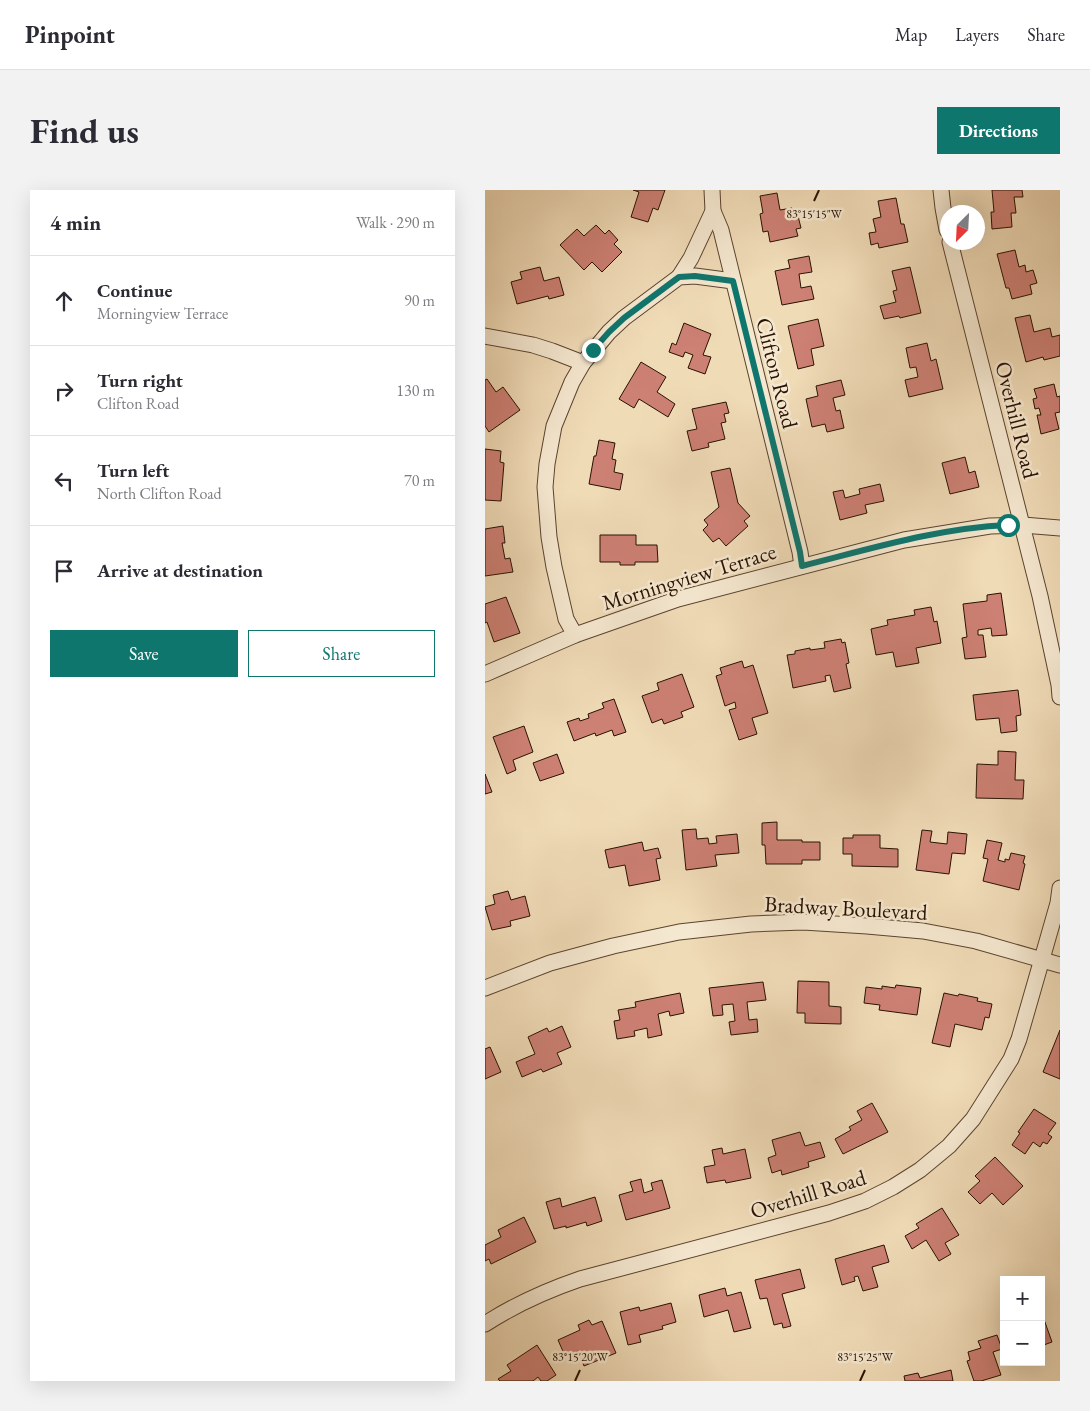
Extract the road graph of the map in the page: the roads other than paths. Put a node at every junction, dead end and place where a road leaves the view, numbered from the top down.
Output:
1 (712, 190) edge
2 (941, 190) edge
3 (943, 205) edge
4 (713, 211) junction
5 (952, 250) edge
6 (679, 277) junction
7 (733, 281) junction
8 (485, 336) edge
9 (583, 363) junction
10 (1023, 525) junction
11 (1060, 528) edge
12 (802, 566) junction
13 (575, 635) junction
14 (485, 674) edge
15 (1060, 697) edge
16 (1060, 888) edge
17 (1042, 959) junction
18 (1060, 965) edge
19 (485, 988) edge
20 (485, 1324) edge

1 - 4 street, Clifton Road
2 - 3 street
4 - 6 street
4 - 7 street, Clifton Road
5 - 10 street, Overhill Road
6 - 7 street
6 - 9 street
7 - 12 street, Clifton Road
8 - 9 street
9 - 13 street
10 - 11 street, Morningview Terrace
10 - 12 street, Morningview Terrace
10 - 15 street, Overhill Road
12 - 13 street, Morningview Terrace
13 - 14 street, Morningview Terrace
16 - 17 street, Overhill Road
17 - 18 street, Bradway Boulevard
17 - 19 street, Bradway Boulevard
17 - 20 street, Overhill Road

